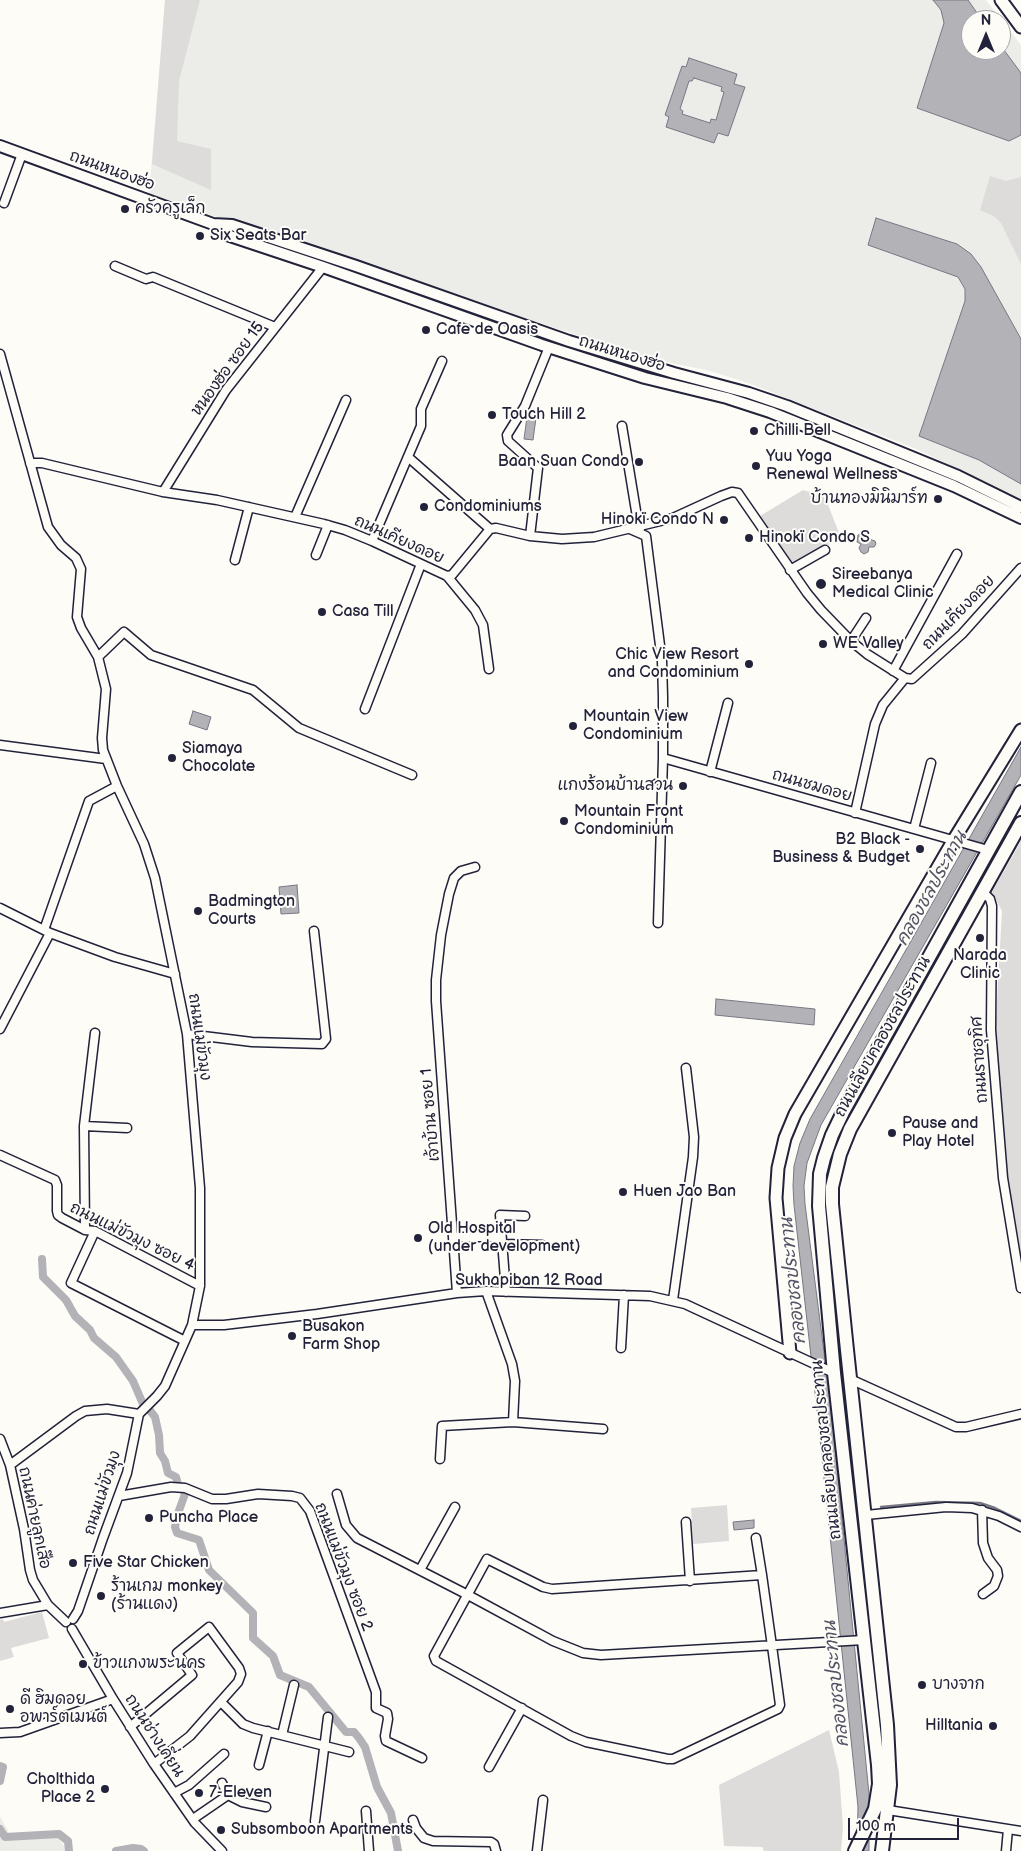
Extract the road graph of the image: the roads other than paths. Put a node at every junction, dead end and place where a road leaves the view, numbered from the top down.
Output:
1 (1001, 0) edge
2 (1021, 27) edge
3 (0, 146) edge
4 (22, 154) junction
5 (4, 203) dead end
6 (214, 224) junction
7 (115, 266) dead end
8 (323, 267) junction
9 (369, 271) junction
10 (365, 282) junction
11 (274, 327) junction
12 (557, 338) junction
13 (553, 349) junction
14 (0, 354) edge
15 (442, 361) dead end
16 (346, 400) dead end
17 (787, 406) junction
18 (783, 417) junction
19 (622, 426) dead end
20 (408, 457) junction
21 (30, 463) junction
22 (163, 492) junction
23 (1021, 507) edge
24 (250, 508) junction
25 (295, 517) junction
26 (1021, 518) edge
27 (328, 525) junction
28 (640, 528) junction
29 (490, 529) junction
30 (629, 529) junction
31 (530, 536) junction
32 (372, 541) junction
33 (825, 550) dead end
34 (957, 554) dead end
35 (316, 555) dead end
36 (235, 560) dead end
37 (421, 564) junction
38 (1021, 568) edge
39 (790, 570) junction
40 (447, 576) junction
41 (866, 618) dead end
42 (851, 641) junction
43 (98, 658) junction
44 (489, 669) dead end
45 (893, 671) junction
46 (905, 678) junction
47 (728, 703) dead end
48 (365, 709) dead end
49 (1021, 730) edge
50 (0, 745) edge
51 (662, 758) junction
52 (106, 759) junction
53 (931, 763) dead end
54 (710, 772) junction
55 (412, 775) dead end
56 (117, 786) junction
57 (1021, 792) edge
58 (855, 813) junction
59 (1021, 823) edge
60 (914, 829) junction
61 (953, 841) junction
62 (988, 850) junction
63 (474, 868) dead end
64 (970, 884) junction
65 (982, 892) junction
66 (0, 908) edge
67 (658, 924) dead end
68 (47, 932) junction
69 (314, 932) dead end
70 (175, 974) junction
71 (0, 1029) edge
72 (95, 1034) dead end
73 (188, 1034) junction
74 (686, 1068) dead end
75 (84, 1126) junction
76 (127, 1128) dead end
77 (0, 1155) edge
78 (525, 1216) dead end
79 (85, 1230) junction
80 (95, 1231) junction
81 (454, 1237) junction
82 (502, 1241) junction
83 (542, 1245) dead end
84 (200, 1286) junction
85 (1021, 1288) edge
86 (486, 1291) junction
87 (506, 1292) junction
88 (457, 1293) junction
89 (624, 1295) junction
90 (673, 1300) junction
91 (192, 1325) junction
92 (185, 1341) junction
93 (621, 1348) dead end
94 (833, 1350) junction
95 (847, 1350) junction
96 (793, 1355) junction
97 (834, 1373) junction
98 (851, 1385) junction
99 (139, 1414) junction
100 (1021, 1414) edge
101 (513, 1422) junction
102 (602, 1429) dead end
103 (841, 1431) junction
104 (0, 1439) edge
105 (440, 1459) dead end
106 (10, 1465) junction
107 (337, 1494) dead end
108 (118, 1496) junction
109 (455, 1507) dead end
110 (982, 1510) junction
111 (866, 1515) junction
112 (686, 1522) dead end
113 (1021, 1528) edge
114 (756, 1538) dead end
115 (420, 1570) junction
116 (762, 1575) junction
117 (690, 1580) junction
118 (983, 1594) dead end
119 (468, 1595) junction
120 (48, 1605) junction
121 (0, 1613) edge
122 (70, 1621) junction
123 (72, 1629) joint
124 (864, 1640) junction
125 (772, 1646) junction
126 (294, 1685) dead end
127 (113, 1698) junction
128 (221, 1702) junction
129 (522, 1708) junction
130 (328, 1717) dead end
131 (130, 1727) junction
132 (268, 1732) junction
133 (0, 1733) edge
134 (282, 1735) junction
135 (324, 1746) junction
136 (349, 1752) dead end
137 (224, 1754) dead end
138 (422, 1758) dead end
139 (154, 1764) junction
140 (259, 1765) dead end
141 (489, 1767) dead end
142 (222, 1783) dead end
143 (174, 1793) junction
144 (228, 1795) junction
145 (543, 1800) dead end
146 (266, 1807) dead end
147 (882, 1809) junction
148 (366, 1811) dead end
149 (192, 1819) junction
150 (413, 1820) dead end
151 (315, 1821) dead end
152 (1008, 1828) junction
153 (1021, 1831) edge
154 (222, 1851) edge
155 (369, 1851) edge
156 (496, 1851) edge
157 (537, 1851) edge
158 (855, 1851) edge
159 (882, 1851) edge
160 (1006, 1851) edge

1 - 2 main road
3 - 4 street, ถนนหนองฮ่อ
4 - 5 street
4 - 6 street, ถนนหนองฮ่อ
6 - 8 street, ถนนหนองฮ่อ
6 - 9 street, ถนนหนองฮ่อ
7 - 11 street
8 - 10 street, ถนนหนองฮ่อ
8 - 11 street, หนองฮ่อ ซอย 15
9 - 10 street
9 - 12 street, ถนนหนองฮ่อ
10 - 13 street, ถนนหนองฮ่อ
11 - 22 street, หนองฮ่อ ซอย 15
12 - 13 street
12 - 17 street, ถนนหนองฮ่อ
13 - 18 street, ถนนหนองฮ่อ
13 - 31 street
14 - 21 street, ถนนแม่ขัวมุง
15 - 20 street
16 - 25 street
17 - 18 street
17 - 23 street, ถนนหนองฮ่อ
18 - 26 street, ถนนหนองฮ่อ
19 - 28 street
20 - 29 street
20 - 32 street
21 - 22 street, ถนนเคียงดอย
21 - 43 street, ถนนแม่ขัวมุง
22 - 24 street, ถนนเคียงดอย
24 - 25 street, ถนนเคียงดอย
24 - 36 street
25 - 27 street, ถนนเคียงดอย
27 - 32 street, ถนนเคียงดอย
27 - 35 street
28 - 30 street
28 - 39 street
29 - 31 street
29 - 40 street, ถนนเคียงดอย
30 - 31 street
30 - 51 street
32 - 37 street, ถนนเคียงดอย
33 - 39 street
34 - 45 street
37 - 40 street, ถนนเคียงดอย
37 - 48 street
38 - 46 street, ถนนเคียงดอย
39 - 42 street
40 - 44 street
41 - 42 street
42 - 45 street
43 - 52 street, ถนนแม่ขัวมุง
43 - 55 street
45 - 46 street
46 - 58 street
47 - 54 street
49 - 61 main road
50 - 52 street
51 - 54 street, ถนนชมดอย
51 - 67 street
52 - 56 street, ถนนแม่ขัวมุง
53 - 60 street
54 - 58 street, ถนนชมดอย
56 - 68 street
56 - 70 street, ถนนแม่ขัวมุง
57 - 62 main road, ถนนเลียบคลองชลประทาน
58 - 60 street, ถนนชมดอย
59 - 65 main road, ถนนเลียบคลองชลประทาน
60 - 61 street, ถนนชมดอย
61 - 62 street, ถนนชมดอย
61 - 96 main road
62 - 64 main road, ถนนเลียบคลองชลประทาน
63 - 81 street, เจ้าบ้าน ซอย 1
64 - 65 main road
64 - 94 main road, ถนนเลียบคลองชลประทาน
65 - 85 street, ถนนราชอุทิศ
65 - 95 main road, ถนนเลียบคลองชลประทาน
66 - 68 street
68 - 70 street
68 - 71 street
69 - 73 street
70 - 73 street, ถนนแม่ขัวมุง
72 - 75 street
73 - 84 street, ถนนแม่ขัวมุง
74 - 90 street
75 - 76 street
75 - 79 street
77 - 79 street, ถนนแม่ขัวมุง ซอย 4
78 - 82 street
79 - 80 street, ถนนแม่ขัวมุง ซอย 4
80 - 84 street, ถนนแม่ขัวมุง ซอย 4
80 - 92 street
81 - 82 street
81 - 88 street, เจ้าบ้าน ซอย 1
82 - 83 street
82 - 87 street
84 - 91 street, ถนนแม่ขัวมุง
86 - 87 street, Sukhapiban 12 Road
86 - 88 street, Sukhapiban 12 Road
86 - 101 street
87 - 89 street, Sukhapiban 12 Road
88 - 91 street, Sukhapiban 12 Road
89 - 90 street, Sukhapiban 12 Road
89 - 93 street
90 - 96 street, Sukhapiban 12 Road
91 - 92 street, ถนนแม่ขัวมุง
92 - 99 street, ถนนแม่ขัวมุง
94 - 95 main road
94 - 97 main road, ถนนเลียบคลองชลประทาน
95 - 98 main road, ถนนเลียบคลองชลประทาน
96 - 97 street, Sukhapiban 12 Road
97 - 103 main road, ถนนเลียบคลองชลประทาน
98 - 100 street
98 - 103 main road
98 - 111 main road, ถนนเลียบคลองชลประทาน
99 - 106 street
99 - 108 street, ถนนแม่ขัวมุง
101 - 102 street
101 - 105 street
103 - 124 main road, ถนนเลียบคลองชลประทาน
104 - 106 street, ถนนค่ายลูกเสือ
106 - 120 street, ถนนค่ายลูกเสือ
107 - 115 street
108 - 122 street, ถนนแม่ขัวมุง
108 - 138 street, ถนนแม่ขัวมุง ซอย 2
109 - 115 street
110 - 111 street
110 - 113 street
110 - 118 street
111 - 147 main road, ถนนเลียบคลองชลประทาน
112 - 117 street
114 - 116 street
115 - 119 street
116 - 117 street
116 - 125 street
117 - 119 street
119 - 125 street
119 - 129 street
120 - 121 street
120 - 122 street, ถนนค่ายลูกเสือ
122 - 123 street, ถนนแม่ขัวมุง
123 - 127 street, ถนนช่างเคี่ยน
124 - 125 street
124 - 147 main road, ถนนเลียบคลองชลประทาน
125 - 129 street
126 - 134 street
127 - 131 street, ถนนช่างเคี่ยน
127 - 133 street
128 - 131 street
128 - 132 street
128 - 139 street
129 - 141 street
130 - 135 street
131 - 139 street, ถนนช่างเคี่ยน
132 - 134 street
132 - 140 street
134 - 135 street
135 - 136 street
135 - 151 street
137 - 143 street
139 - 143 street, ถนนช่างเคี่ยน
142 - 144 street
143 - 149 street, ถนนช่างเคี่ยน
144 - 146 street
144 - 149 street
145 - 157 street
147 - 152 street
147 - 158 main road, ถนนเลียบคลองชลประทาน
147 - 159 main road, ถนนเลียบคลองชลประทาน
148 - 155 street
149 - 154 street, ถนนช่างเคี่ยน
150 - 156 street
152 - 153 street
152 - 160 street

